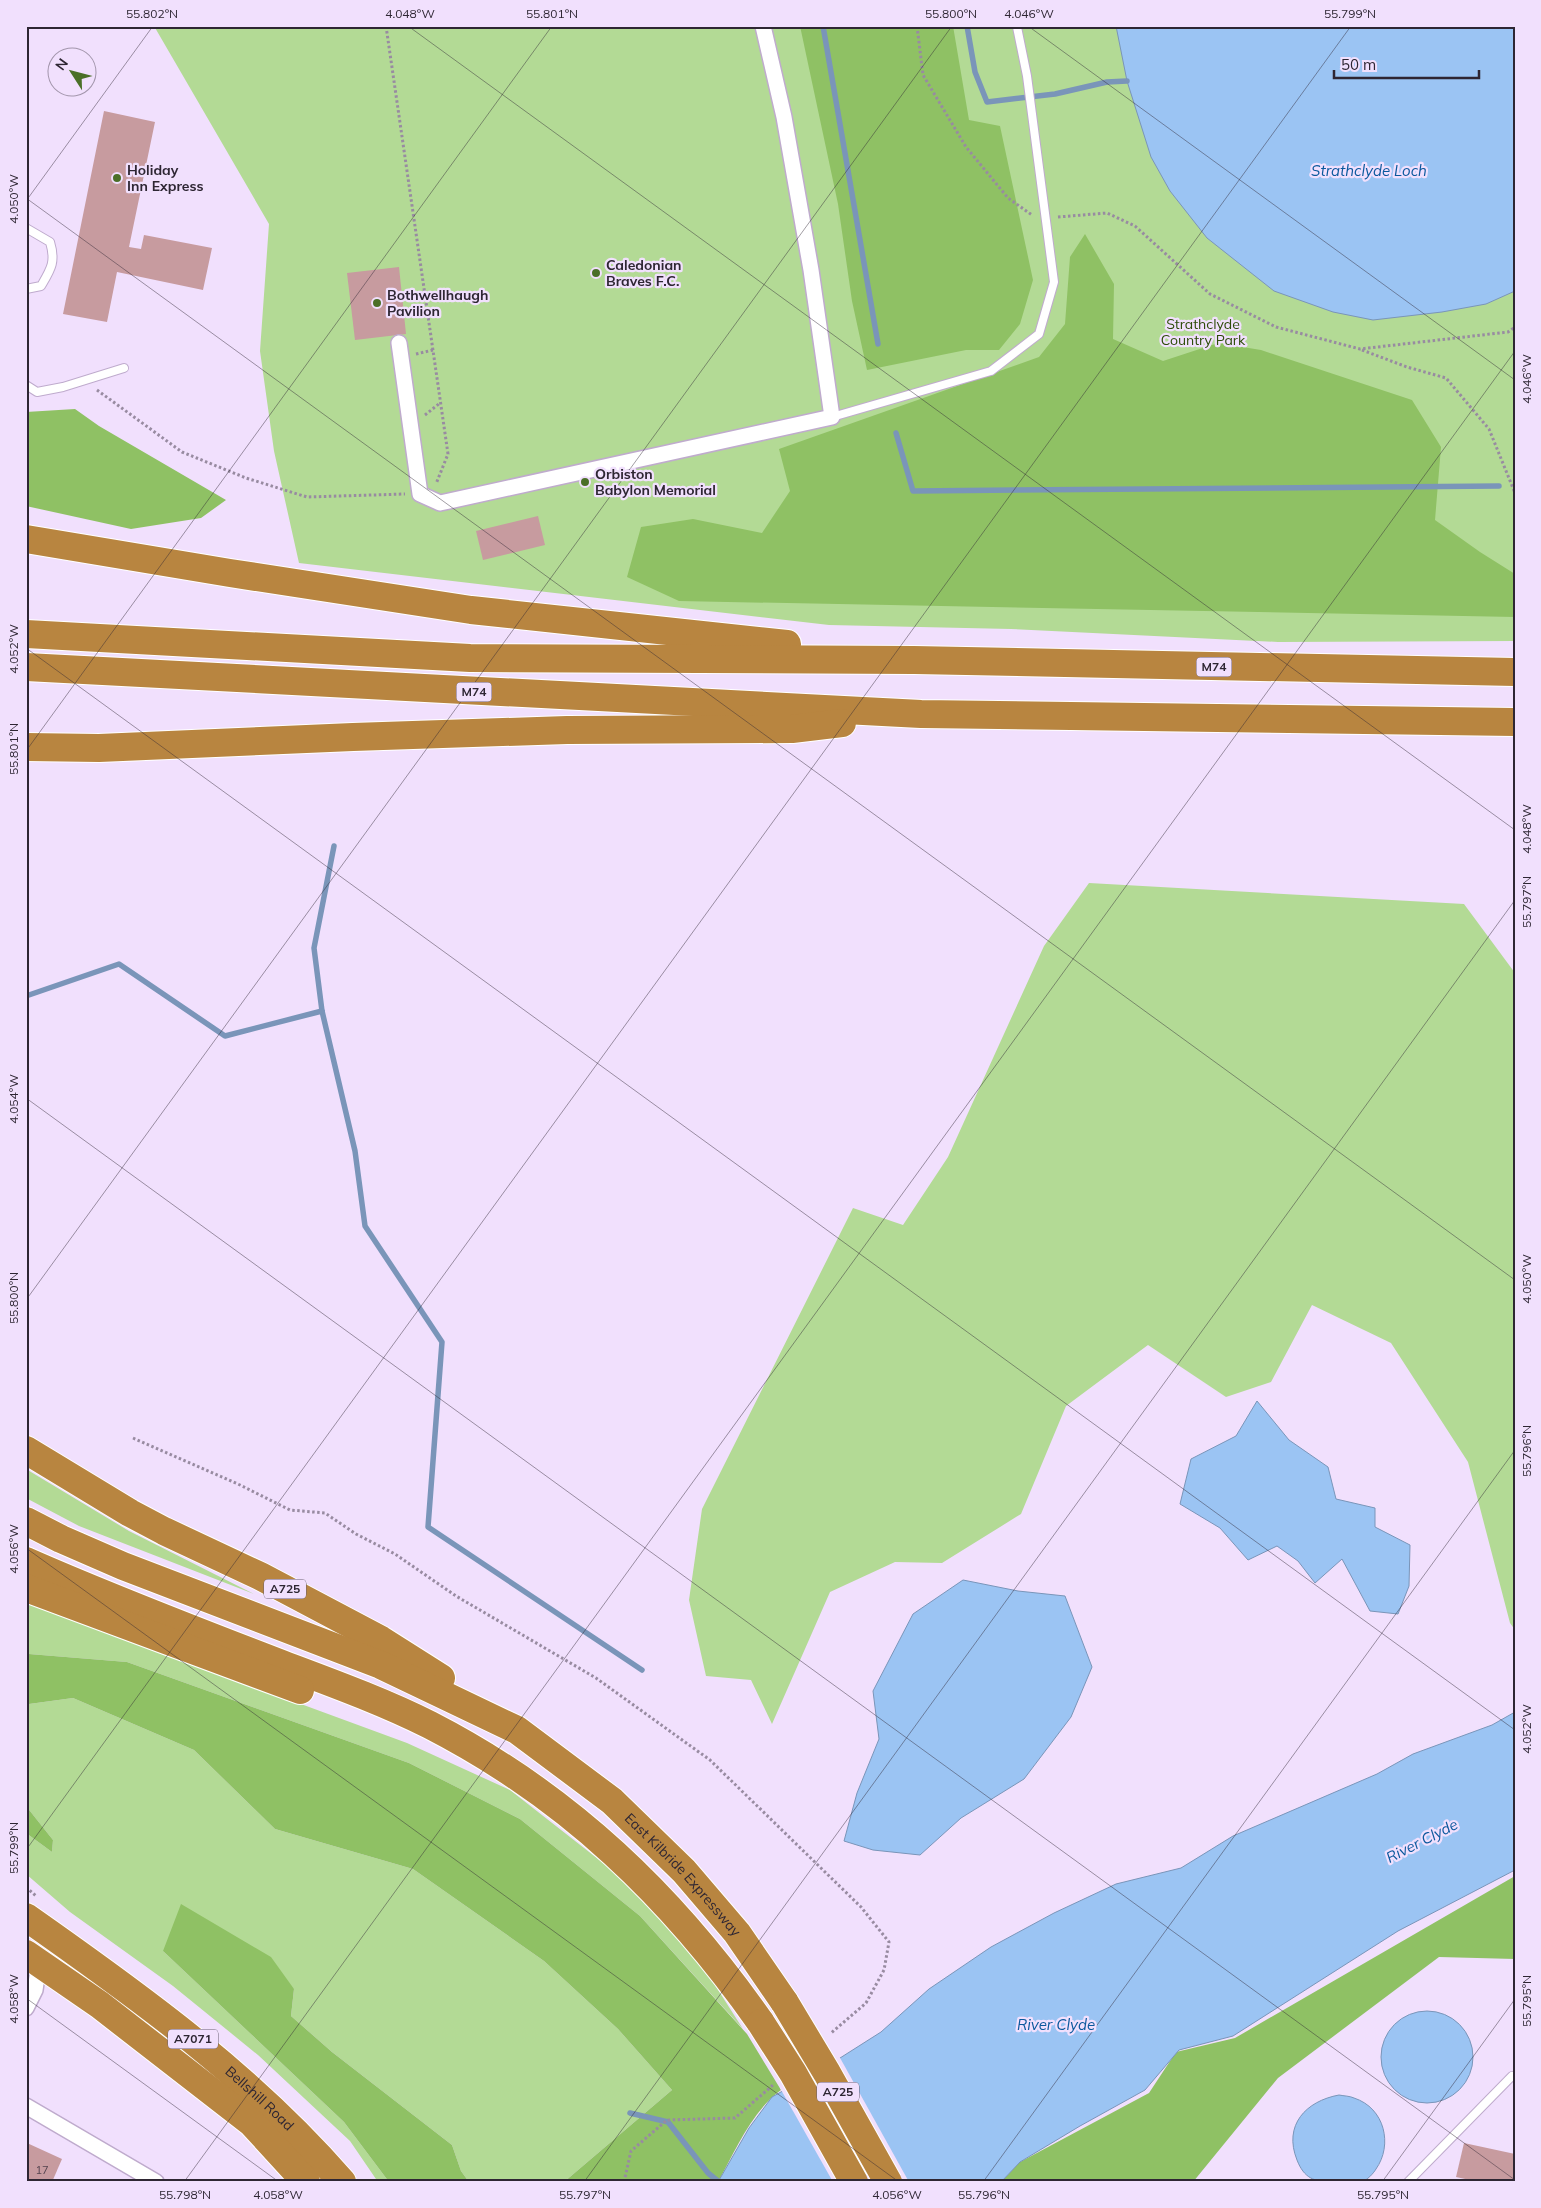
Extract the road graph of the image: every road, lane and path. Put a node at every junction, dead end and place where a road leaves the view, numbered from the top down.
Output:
1 (386, 26) edge
2 (763, 26) edge
3 (917, 26) edge
4 (1017, 27) edge
5 (1045, 218) junction
6 (26, 228) edge
7 (26, 289) edge
8 (1515, 328) edge
9 (399, 343) dead end
10 (1360, 349) junction
11 (124, 368) dead end
12 (84, 380) junction
13 (26, 385) edge
14 (832, 417) junction
15 (1515, 493) edge
16 (425, 496) junction
17 (26, 539) edge
18 (26, 634) edge
19 (914, 660) junction
20 (26, 667) edge
21 (1515, 672) edge
22 (921, 714) junction
23 (1515, 722) edge
24 (26, 747) edge
25 (133, 1438) dead end
26 (26, 1450) edge
27 (26, 1521) edge
28 (26, 1562) edge
29 (26, 1588) edge
30 (429, 1724) junction
31 (517, 1730) junction
32 (26, 1917) edge
33 (33, 1958) edge
34 (26, 2008) edge
35 (830, 2035) dead end
36 (1512, 2076) dead end
37 (778, 2080) dead end
38 (26, 2106) edge
39 (136, 2178) edge
40 (1409, 2181) edge
41 (156, 2182) edge
42 (306, 2182) edge
43 (342, 2182) edge
44 (624, 2182) edge
45 (854, 2182) edge
46 (888, 2182) edge

1 - 16 path
2 - 14 street
3 - 5 path
4 - 5 lane
5 - 10 path
5 - 14 lane
6 - 7 lane
8 - 10 path
9 - 16 street
10 - 15 path
11 - 12 lane
12 - 13 lane
12 - 16 path
14 - 16 street
17 - 19 highway
18 - 19 highway, M74
19 - 21 highway, M74
20 - 22 highway, M74
22 - 23 highway, M74
22 - 24 highway
25 - 35 path
26 - 31 highway, A725
27 - 31 highway, East Kilbride Expressway / A725
28 - 30 highway, A725
29 - 30 highway
30 - 45 highway, A725, bridge
31 - 46 highway, East Kilbride Expressway / A725, bridge
32 - 43 highway, Bellshill Road / A7071
33 - 34 street, Bellshill Road
33 - 42 highway, Bellshill Road / A7071
36 - 40 lane
37 - 44 path
38 - 39 street
39 - 41 street

